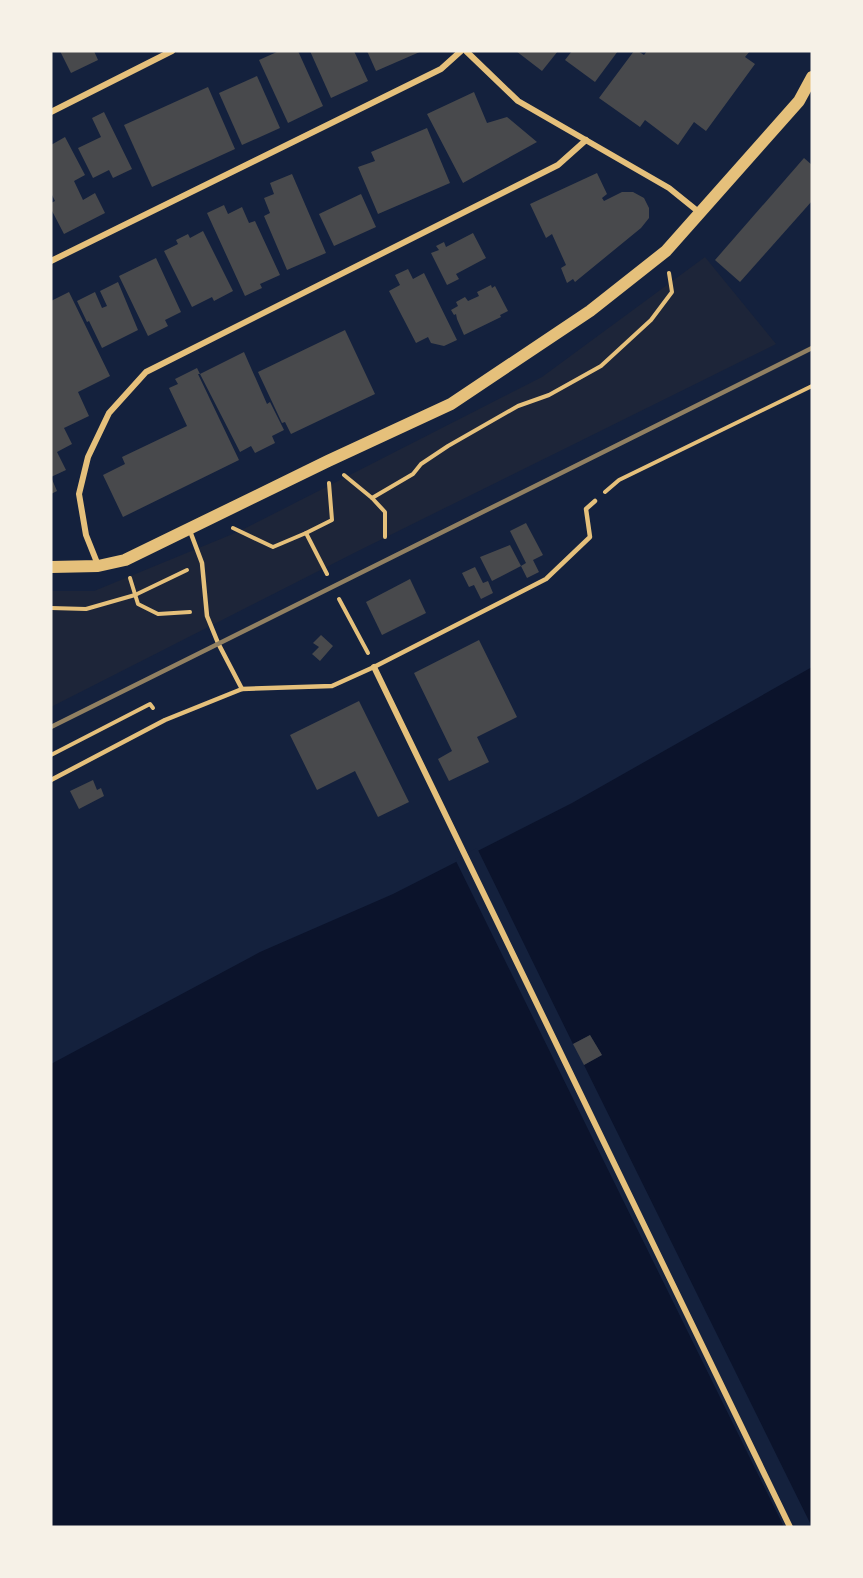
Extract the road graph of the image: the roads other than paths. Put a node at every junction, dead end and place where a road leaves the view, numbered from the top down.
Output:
1 (172, 51) edge
2 (461, 51) edge
3 (466, 51) edge
4 (812, 77) edge
5 (51, 112) edge
6 (586, 140) junction
7 (700, 213) junction
8 (51, 261) edge
9 (595, 501) road end
10 (189, 529) junction
11 (98, 566) junction
12 (51, 567) edge
13 (374, 668) junction
14 (242, 689) junction
15 (51, 780) edge
16 (790, 1527) edge

1 - 5 street
2 - 8 street
3 - 6 street
4 - 7 main road
6 - 7 street
6 - 11 street
7 - 10 main road
9 - 13 lane
10 - 11 main road
10 - 14 lane
11 - 12 main road
13 - 14 lane
13 - 16 street
14 - 15 lane

